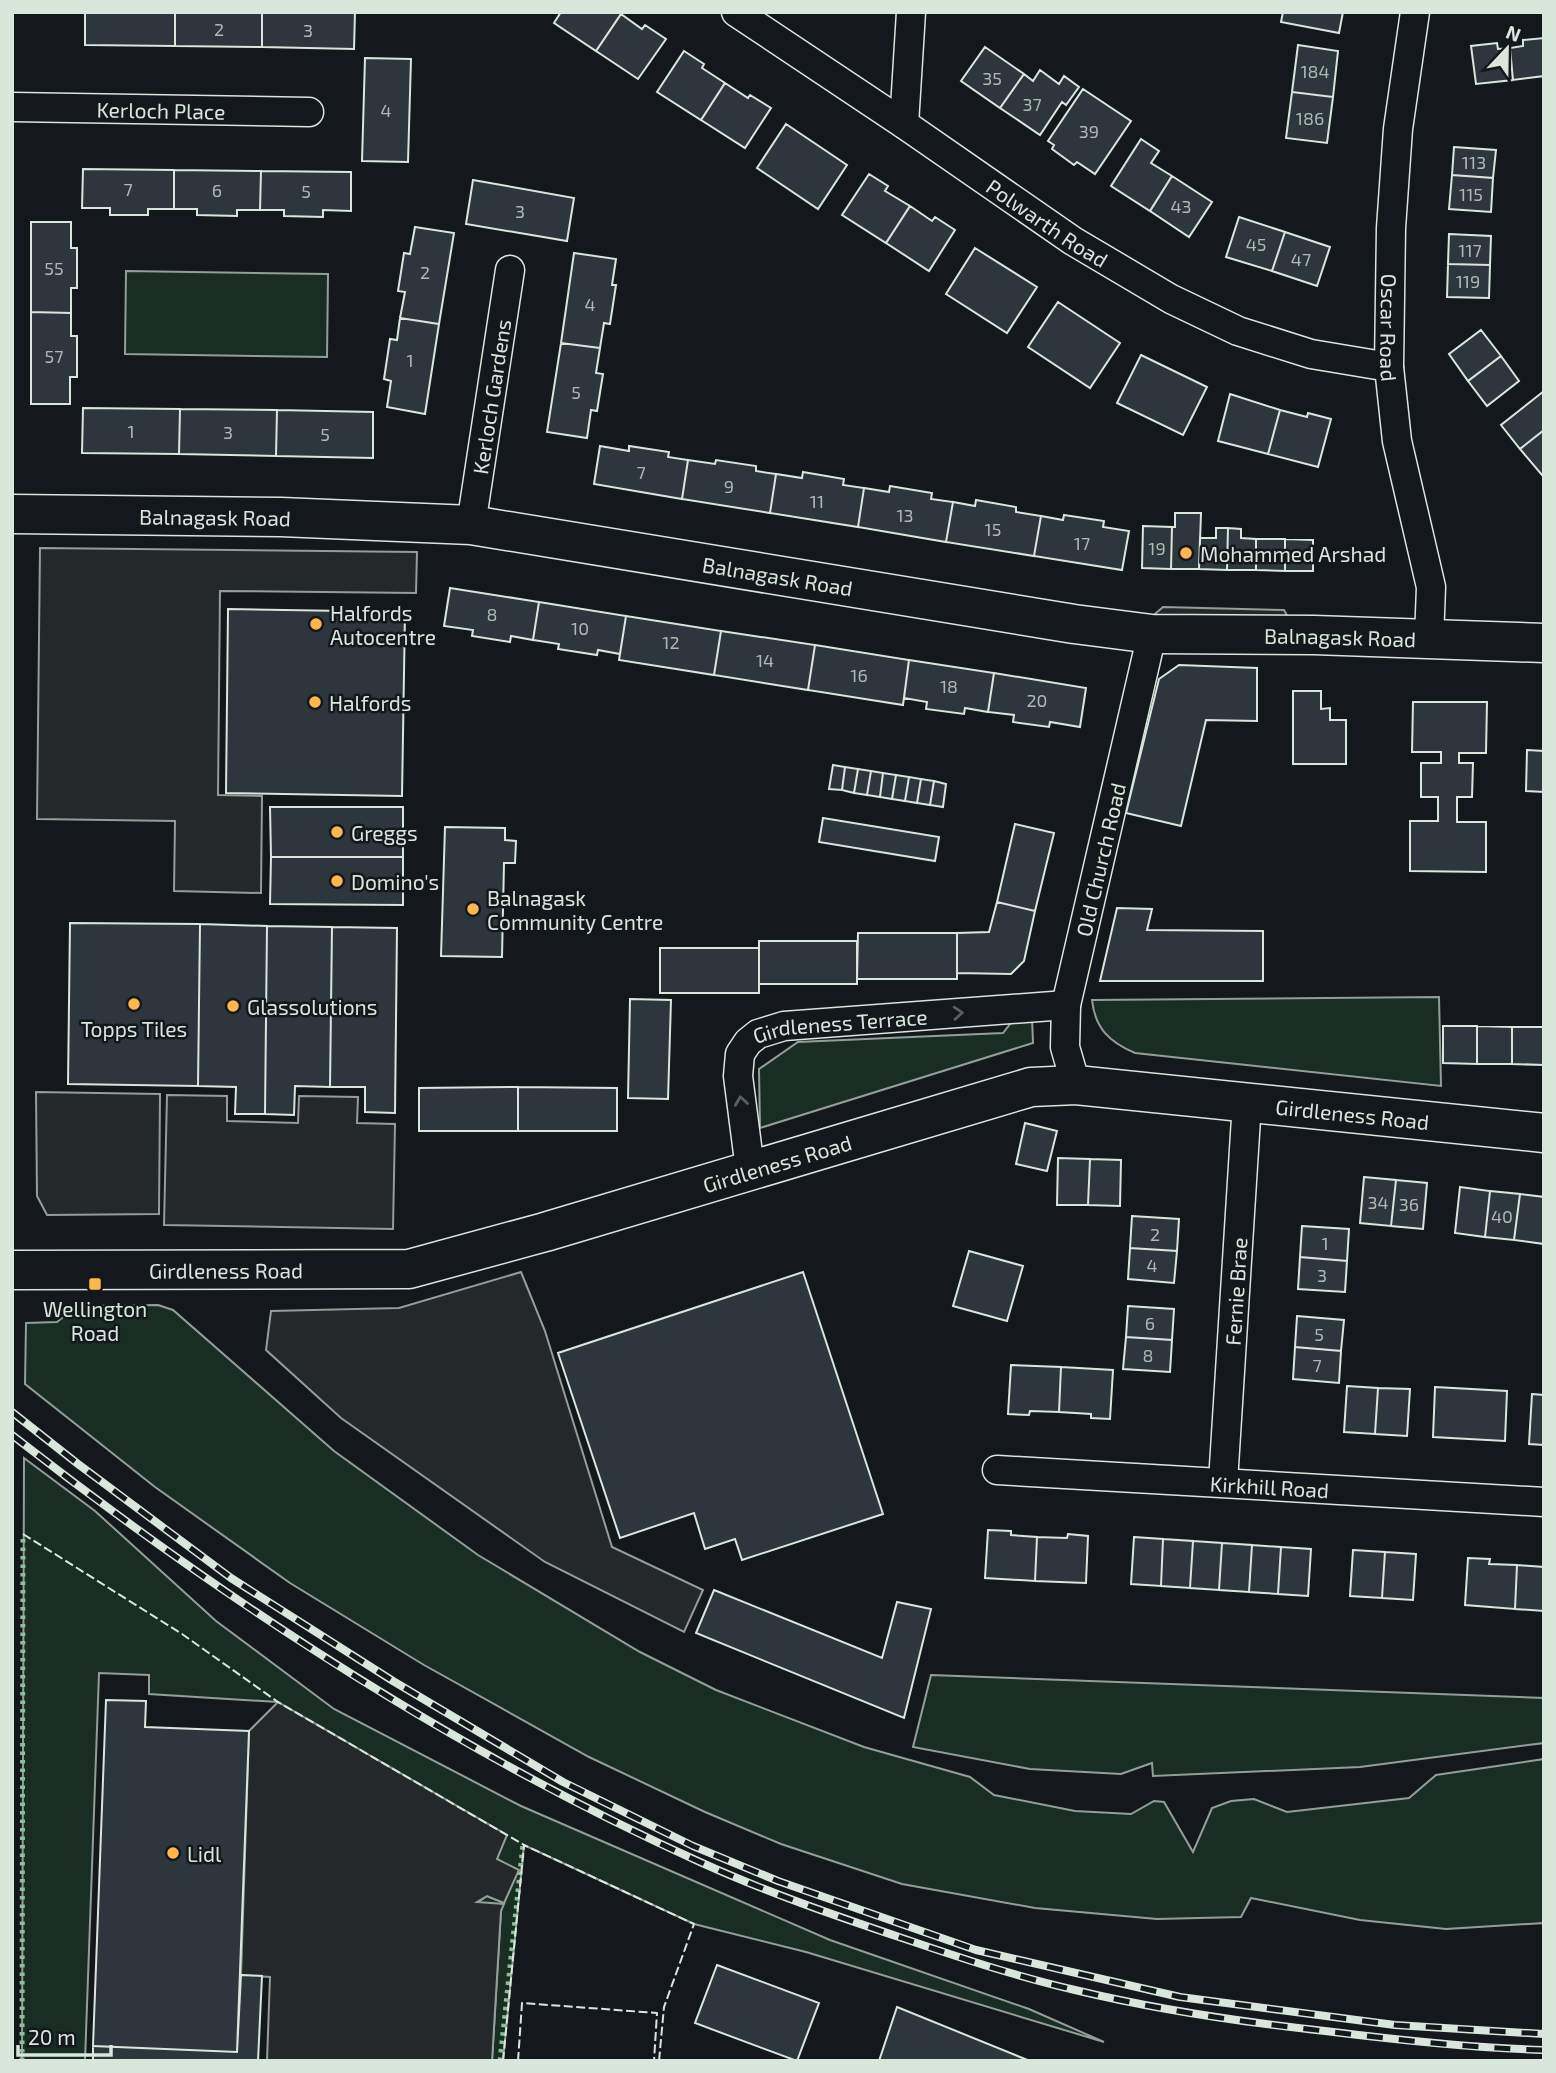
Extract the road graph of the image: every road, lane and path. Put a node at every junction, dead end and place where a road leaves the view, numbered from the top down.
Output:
1 (736, 12) edge
2 (911, 12) edge
3 (1415, 12) edge
4 (12, 107) edge
5 (309, 112) dead end
6 (904, 124) junction
7 (510, 270) dead end
8 (1389, 367) junction
9 (12, 514) edge
10 (471, 525) junction
11 (1152, 634) junction
12 (1429, 639) junction
13 (1544, 643) edge
14 (1066, 1005) junction
15 (1076, 1085) junction
16 (1247, 1102) junction
17 (1544, 1133) edge
18 (750, 1169) junction
19 (12, 1270) edge
20 (997, 1470) dead end
21 (1223, 1482) junction
22 (1544, 1502) edge

1 - 6 street, Polwarth Road
2 - 6 street
3 - 8 street, Oscar Road
4 - 5 street, Kerloch Place
6 - 8 street, Polwarth Road
7 - 10 street, Kerloch Gardens
8 - 12 street, Oscar Road
9 - 10 street, Balnagask Road
10 - 11 street, Balnagask Road
11 - 12 street, Balnagask Road
11 - 14 street, Old Church Road
12 - 13 street, Balnagask Road
14 - 15 street, Old Church Road
18 -> 14 street, Girdleness Terrace
15 - 16 street, Girdleness Road
15 - 18 street, Girdleness Road
16 - 17 street, Girdleness Road
16 - 21 street, Fernie Brae
18 - 19 street, Girdleness Road
20 - 21 street, Kirkhill Road
21 - 22 street, Kirkhill Road

